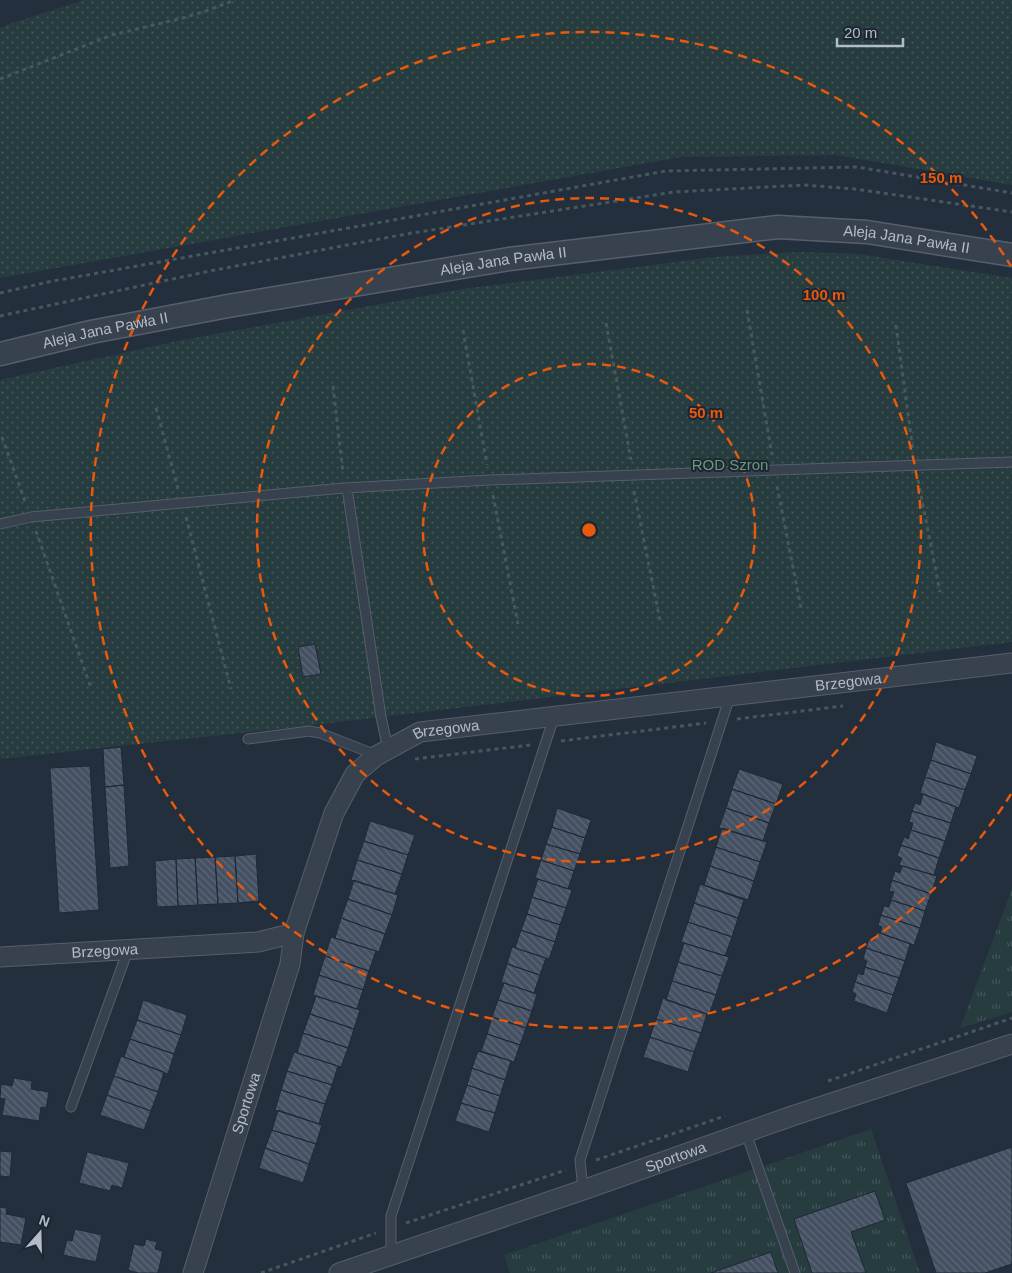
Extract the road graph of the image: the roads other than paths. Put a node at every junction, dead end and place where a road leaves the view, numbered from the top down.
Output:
1 (1012, 255) edge
2 (0, 354) edge
3 (1012, 462) edge
4 (346, 488) junction
5 (0, 524) edge
6 (1012, 663) edge
7 (730, 696) junction
8 (554, 717) junction
9 (248, 739) dead end
10 (382, 752) junction
11 (294, 933) junction
12 (128, 950) junction
13 (0, 958) edge
14 (1012, 1044) edge
15 (71, 1107) dead end
16 (746, 1133) junction
17 (583, 1190) junction
18 (391, 1255) junction
19 (193, 1273) edge
20 (340, 1273) edge
21 (795, 1273) edge

1 - 2 street, Aleja Jana Pawła II
3 - 4 lane
4 - 5 lane
4 - 10 lane
6 - 7 street, Brzegowa
7 - 8 street, Brzegowa
7 - 17 lane
8 - 10 street, Brzegowa
8 - 18 lane
9 - 10 lane
10 - 11 street, Brzegowa
11 - 12 street, Brzegowa
11 - 19 street, Sportowa
12 - 13 street, Brzegowa
12 - 15 lane
14 - 16 street, Sportowa
16 - 17 street, Sportowa
16 - 21 lane
17 - 18 street, Sportowa
18 - 20 street, Sportowa

